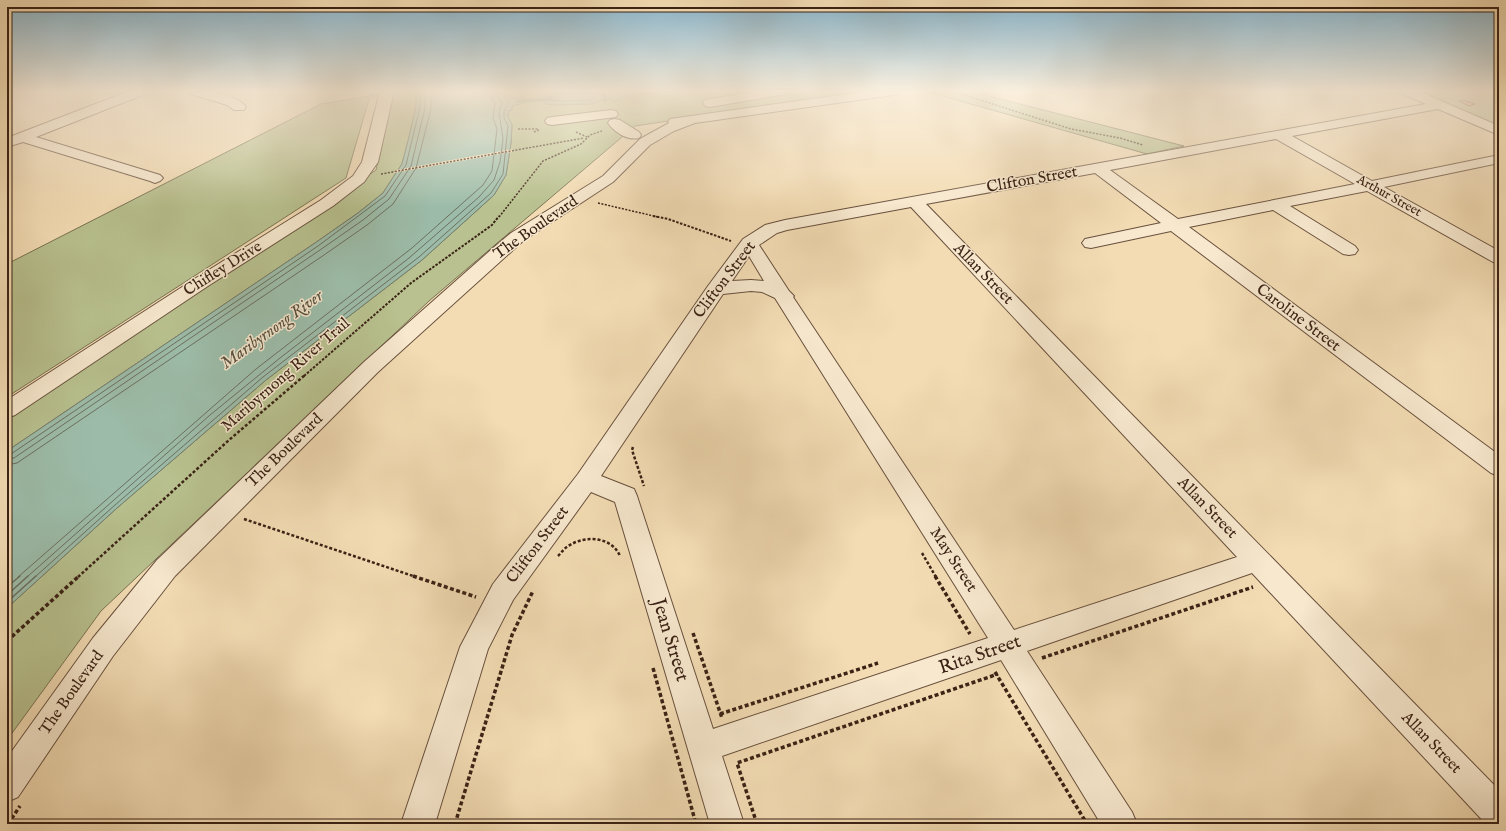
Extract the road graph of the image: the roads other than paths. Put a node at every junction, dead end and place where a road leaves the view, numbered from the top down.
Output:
1 (41, 130) edge
2 (378, 130) edge
3 (625, 130) edge
4 (645, 130) edge
5 (666, 130) edge
6 (1302, 130) edge
7 (1279, 134) junction
8 (634, 135) junction
9 (22, 137) junction
10 (7, 142) edge
11 (1499, 159) edge
12 (618, 168) junction
13 (1098, 168) junction
14 (155, 178) dead end
15 (1371, 186) junction
16 (915, 202) junction
17 (1276, 205) junction
18 (1173, 225) junction
19 (742, 243) junction
20 (1091, 243) dead end
21 (1349, 250) dead end
22 (1499, 258) edge
23 (715, 290) junction
24 (784, 296) junction
25 (7, 410) edge
26 (1499, 467) edge
27 (586, 480) junction
28 (1256, 573) junction
29 (1002, 660) junction
30 (723, 750) junction
31 (7, 786) edge
32 (1499, 814) edge
33 (418, 824) edge
34 (727, 824) edge
35 (1120, 824) edge

1 - 9 street
2 - 25 street, Chifley Drive
3 - 8 street
4 - 8 street
5 - 12 street, The Boulevard
6 - 7 street, Clifton Street
7 - 13 street, Clifton Street
7 - 15 street, Arthur Street
8 - 12 street, The Boulevard
9 - 10 street
9 - 14 street
11 - 15 street
12 - 31 street, The Boulevard
13 - 16 street, Clifton Street
13 - 18 street, Caroline Street
15 - 17 street
15 - 22 street, Arthur Street
16 - 19 street, Clifton Street
16 - 28 street, Allan Street
17 - 18 street
17 - 21 street
18 - 20 street
18 - 26 street, Caroline Street
19 - 23 street, Clifton Street
19 - 24 street, May Street
23 - 24 street, May Street
23 - 27 street, Clifton Street
24 - 29 street, May Street
27 - 30 street, Jean Street
27 - 33 street, Clifton Street
28 - 29 street, Rita Street
28 - 32 street, Allan Street
29 - 30 street, Rita Street
29 - 35 street, May Street
30 - 34 street, Jean Street

